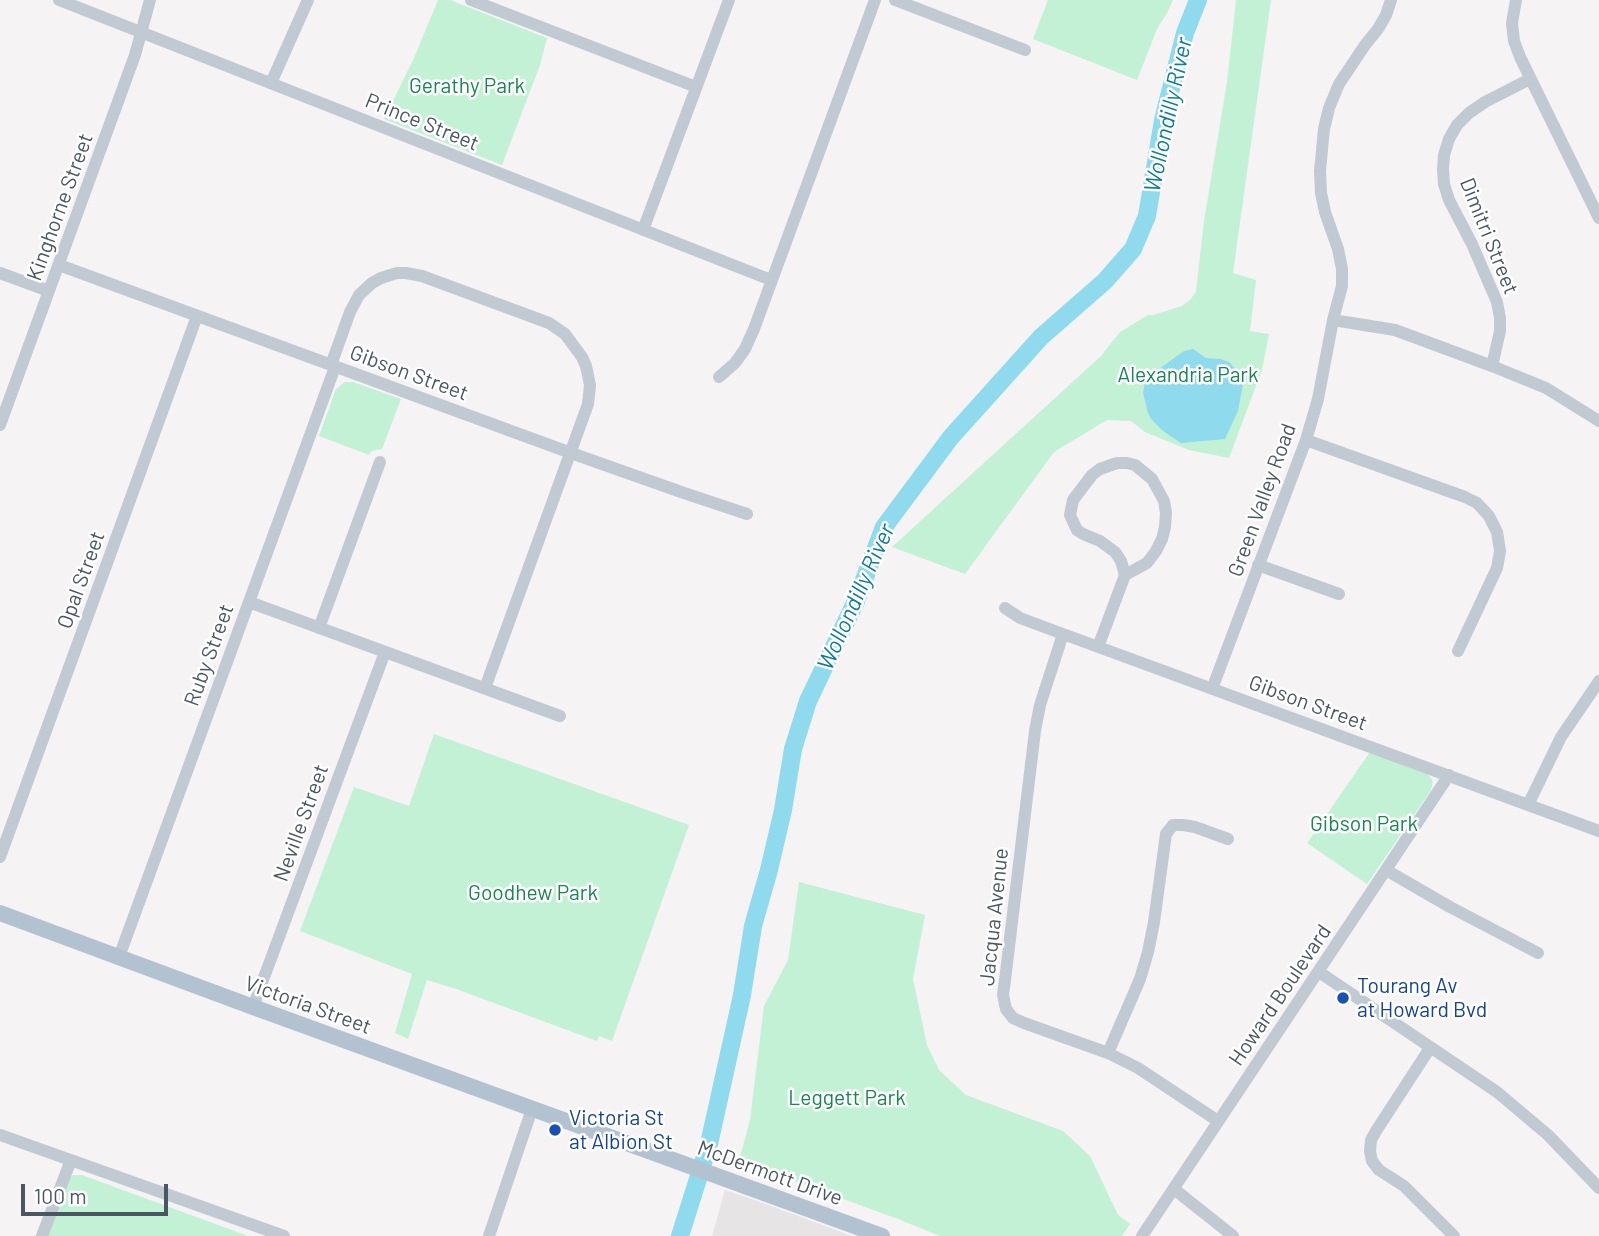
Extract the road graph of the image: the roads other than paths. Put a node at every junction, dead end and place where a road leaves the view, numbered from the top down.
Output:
1 (59, 0) edge
2 (150, 0) edge
3 (308, 0) edge
4 (471, 0) edge
5 (729, 0) edge
6 (875, 0) edge
7 (895, 0) edge
8 (1391, 0) edge
9 (1516, 0) edge
10 (142, 33) junction
11 (1025, 50) dead end
12 (1530, 79) junction
13 (271, 83) junction
14 (696, 88) junction
15 (1599, 218) edge
16 (643, 230) junction
17 (59, 265) junction
18 (0, 273) edge
19 (771, 280) junction
20 (49, 291) junction
21 (197, 316) junction
22 (1333, 320) junction
23 (333, 366) junction
24 (1492, 366) junction
25 (719, 377) dead end
26 (1599, 421) edge
27 (0, 425) edge
28 (1306, 440) junction
29 (571, 453) junction
30 (380, 462) dead end
31 (747, 514) dead end
32 (1258, 565) junction
33 (1125, 575) junction
34 (1339, 594) dead end
35 (248, 602) junction
36 (1005, 608) dead end
37 (319, 628) junction
38 (1063, 634) junction
39 (1098, 647) junction
40 (1458, 651) dead end
41 (385, 652) junction
42 (1599, 681) edge
43 (485, 688) junction
44 (1212, 689) junction
45 (560, 716) dead end
46 (1450, 775) junction
47 (1528, 805) junction
48 (1599, 831) edge
49 (1228, 839) dead end
50 (0, 857) edge
51 (1386, 870) junction
52 (0, 913) edge
53 (1538, 953) dead end
54 (118, 957) junction
55 (1319, 972) junction
56 (253, 1007) junction
57 (1430, 1048) junction
58 (1108, 1053) junction
59 (532, 1109) junction
60 (1219, 1121) junction
61 (603, 1133) joint
62 (0, 1135) edge
63 (71, 1160) junction
64 (1598, 1187) edge
65 (1174, 1189) junction
66 (42, 1236) edge
67 (284, 1236) edge
68 (489, 1236) edge
69 (882, 1236) edge
70 (1142, 1236) edge
71 (1233, 1236) edge
72 (1454, 1236) edge

1 - 10 street, Prince Street
2 - 10 street, Kinghorne Street
3 - 13 street
4 - 14 street
5 - 14 street
6 - 19 street
7 - 11 street
8 - 22 street, Green Valley Road
9 - 12 street
10 - 13 street, Prince Street
10 - 17 street, Kinghorne Street
12 - 15 street
12 - 24 street, Dimitri Street
13 - 16 street, Prince Street
14 - 16 street
16 - 19 street, Prince Street
17 - 20 street, Kinghorne Street
17 - 21 street, Gibson Street
18 - 20 street
19 - 25 street
20 - 27 street, Kinghorne Street
21 - 23 street, Gibson Street
21 - 50 street, Opal Street
22 - 24 street
22 - 28 street, Green Valley Road
23 - 29 street, Gibson Street
23 - 29 street, Ruby Street
23 - 35 street, Ruby Street
24 - 26 street
28 - 32 street, Green Valley Road
28 - 40 street
29 - 31 street, Gibson Street
29 - 43 street, Ruby Street
30 - 37 street
32 - 34 street
32 - 44 street, Green Valley Road
33 - 33 street
33 - 39 street
35 - 37 street
35 - 54 street, Ruby Street
36 - 38 street, Gibson Street
37 - 41 street
38 - 39 street, Gibson Street
38 - 58 street, Jacqua Avenue
39 - 44 street, Gibson Street
41 - 43 street
41 - 56 street, Neville Street
42 - 47 street
43 - 45 street
44 - 46 street, Gibson Street
46 - 47 street, Gibson Street
46 - 51 street, Howard Boulevard
47 - 48 street, Gibson Street
49 - 58 street
51 - 53 street
51 - 55 street, Howard Boulevard
52 - 54 main road, Victoria Street
54 - 56 main road, Victoria Street
55 - 57 street
55 - 60 street, Howard Boulevard
56 - 59 main road, Victoria Street
57 - 64 street
57 - 72 street
58 - 60 street, Jacqua Avenue
59 - 61 main road, Victoria Street
59 - 68 street
60 - 65 street, Howard Boulevard
61 - 69 main road, McDermott Drive
62 - 63 street
63 - 66 street
63 - 67 street
65 - 70 street, Howard Boulevard
65 - 71 street

